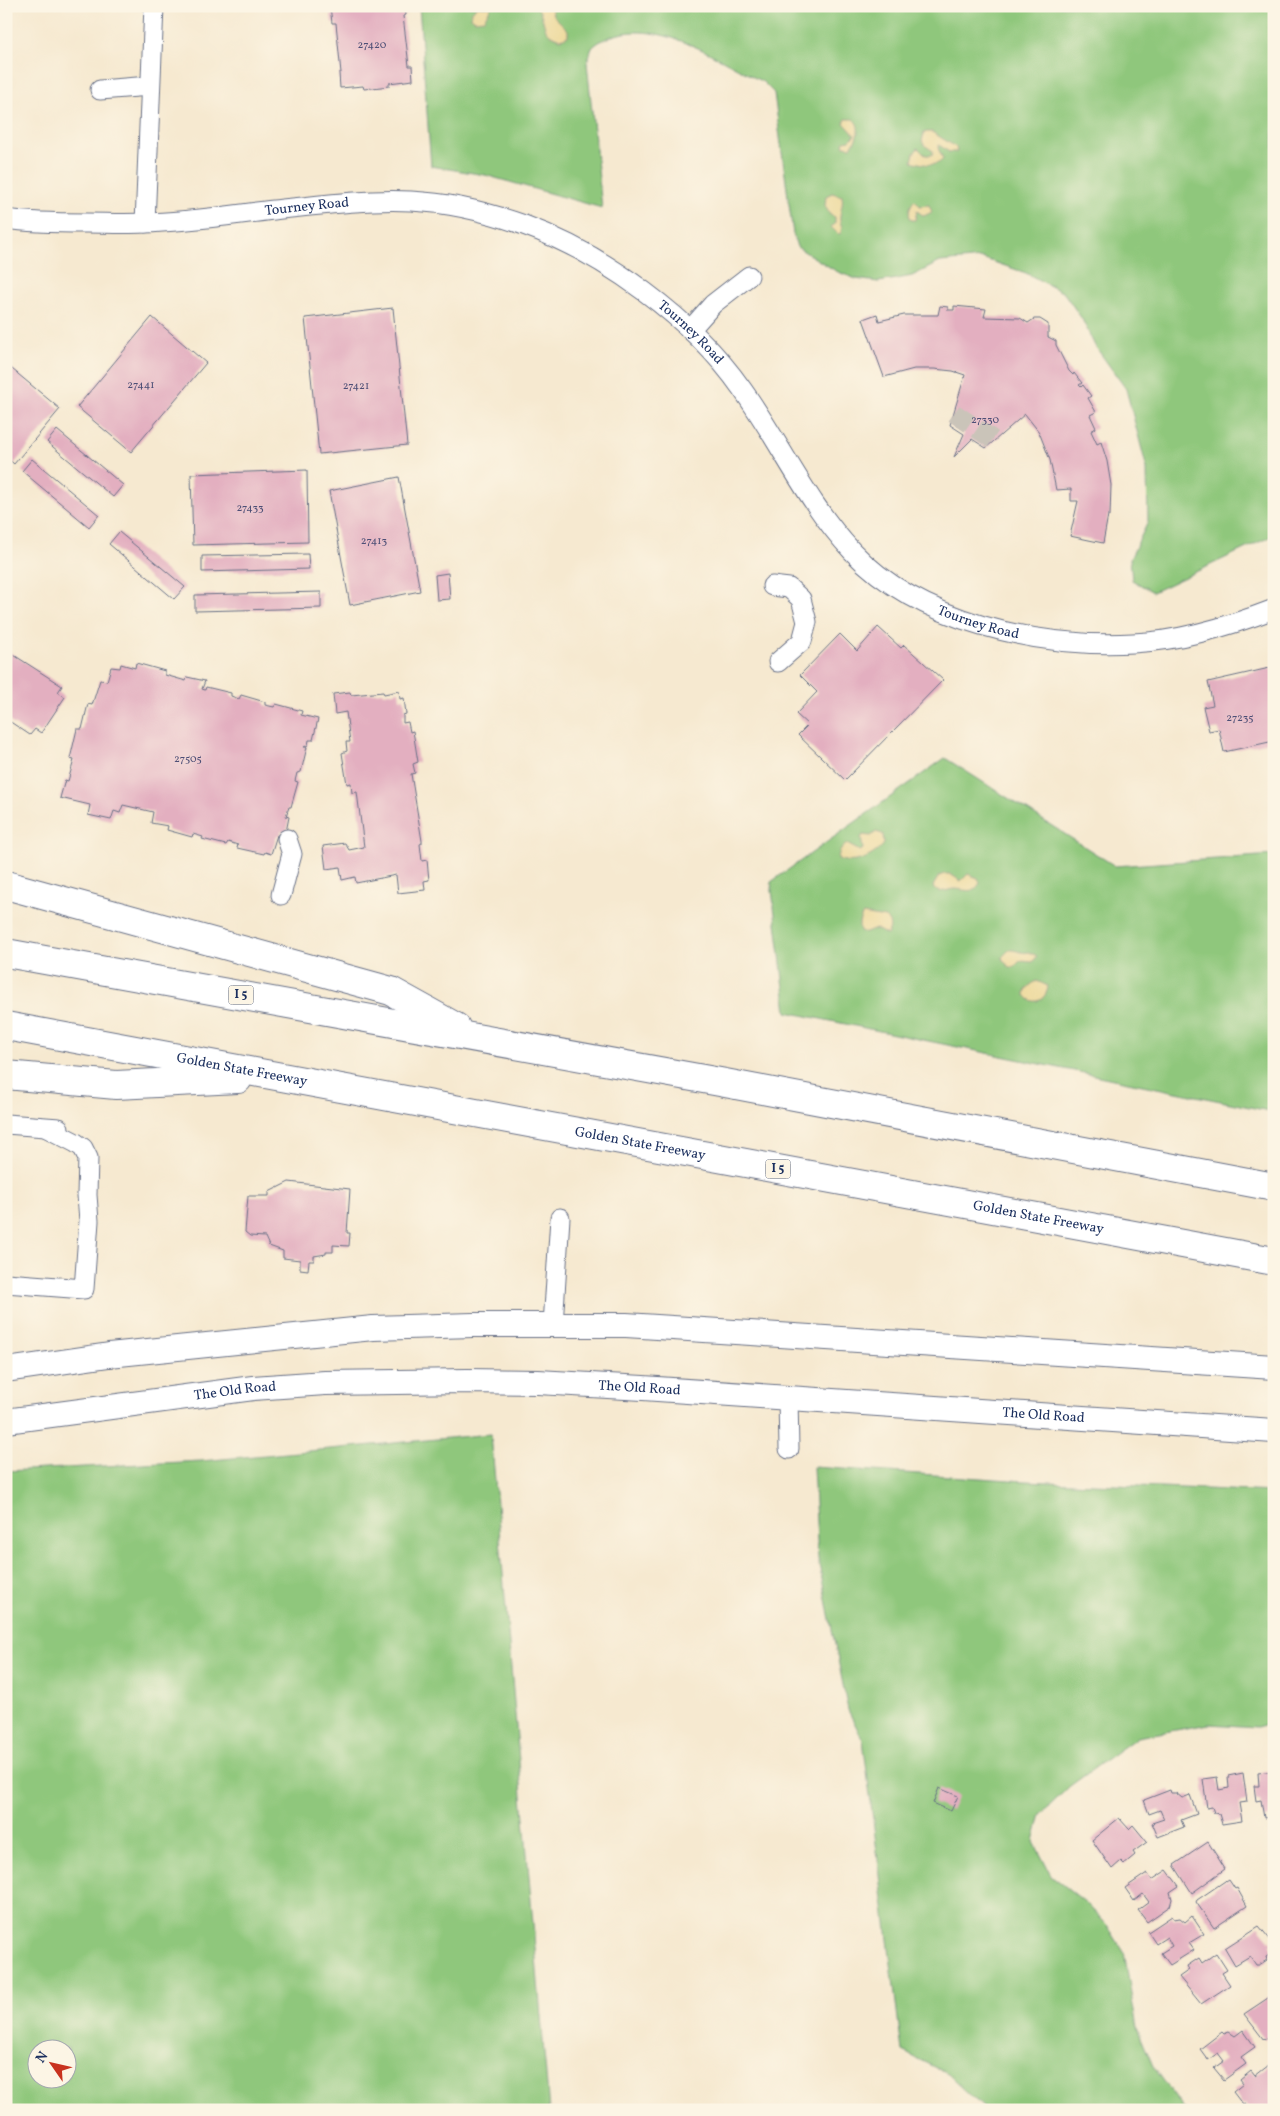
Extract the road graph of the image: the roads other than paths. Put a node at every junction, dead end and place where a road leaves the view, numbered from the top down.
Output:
1 (154, 6) edge
2 (150, 86) junction
3 (100, 90) dead end
4 (6, 219) edge
5 (145, 223) junction
6 (749, 276) dead end
7 (690, 330) junction
8 (772, 586) dead end
9 (1274, 608) edge
10 (778, 662) dead end
11 (287, 840) dead end
12 (6, 885) edge
13 (281, 895) dead end
14 (6, 952) edge
15 (6, 1026) edge
16 (475, 1038) junction
17 (6, 1075) edge
18 (282, 1076) junction
19 (6, 1124) edge
20 (1274, 1186) edge
21 (560, 1218) dead end
22 (1274, 1261) edge
23 (6, 1283) edge
24 (553, 1325) junction
25 (1274, 1367) edge
26 (6, 1370) edge
27 (788, 1398) junction
28 (6, 1421) edge
29 (1274, 1430) edge
30 (789, 1449) dead end

1 - 2 street
2 - 3 street
2 - 5 street
4 - 5 street, Tourney Road
5 - 7 street, Tourney Road
6 - 7 street
7 - 9 street, Tourney Road
8 - 10 street
11 - 13 street
12 - 16 highway, I 5
14 - 16 highway, I 5
15 - 18 highway, Golden State Freeway / I 5
16 - 20 highway, I 5
17 - 18 highway, I 5
18 - 22 highway, Golden State Freeway / I 5
19 - 23 street
21 - 24 street
24 - 25 main road
24 - 26 main road
27 - 28 main road, The Old Road
27 - 29 main road, The Old Road
27 - 30 street

